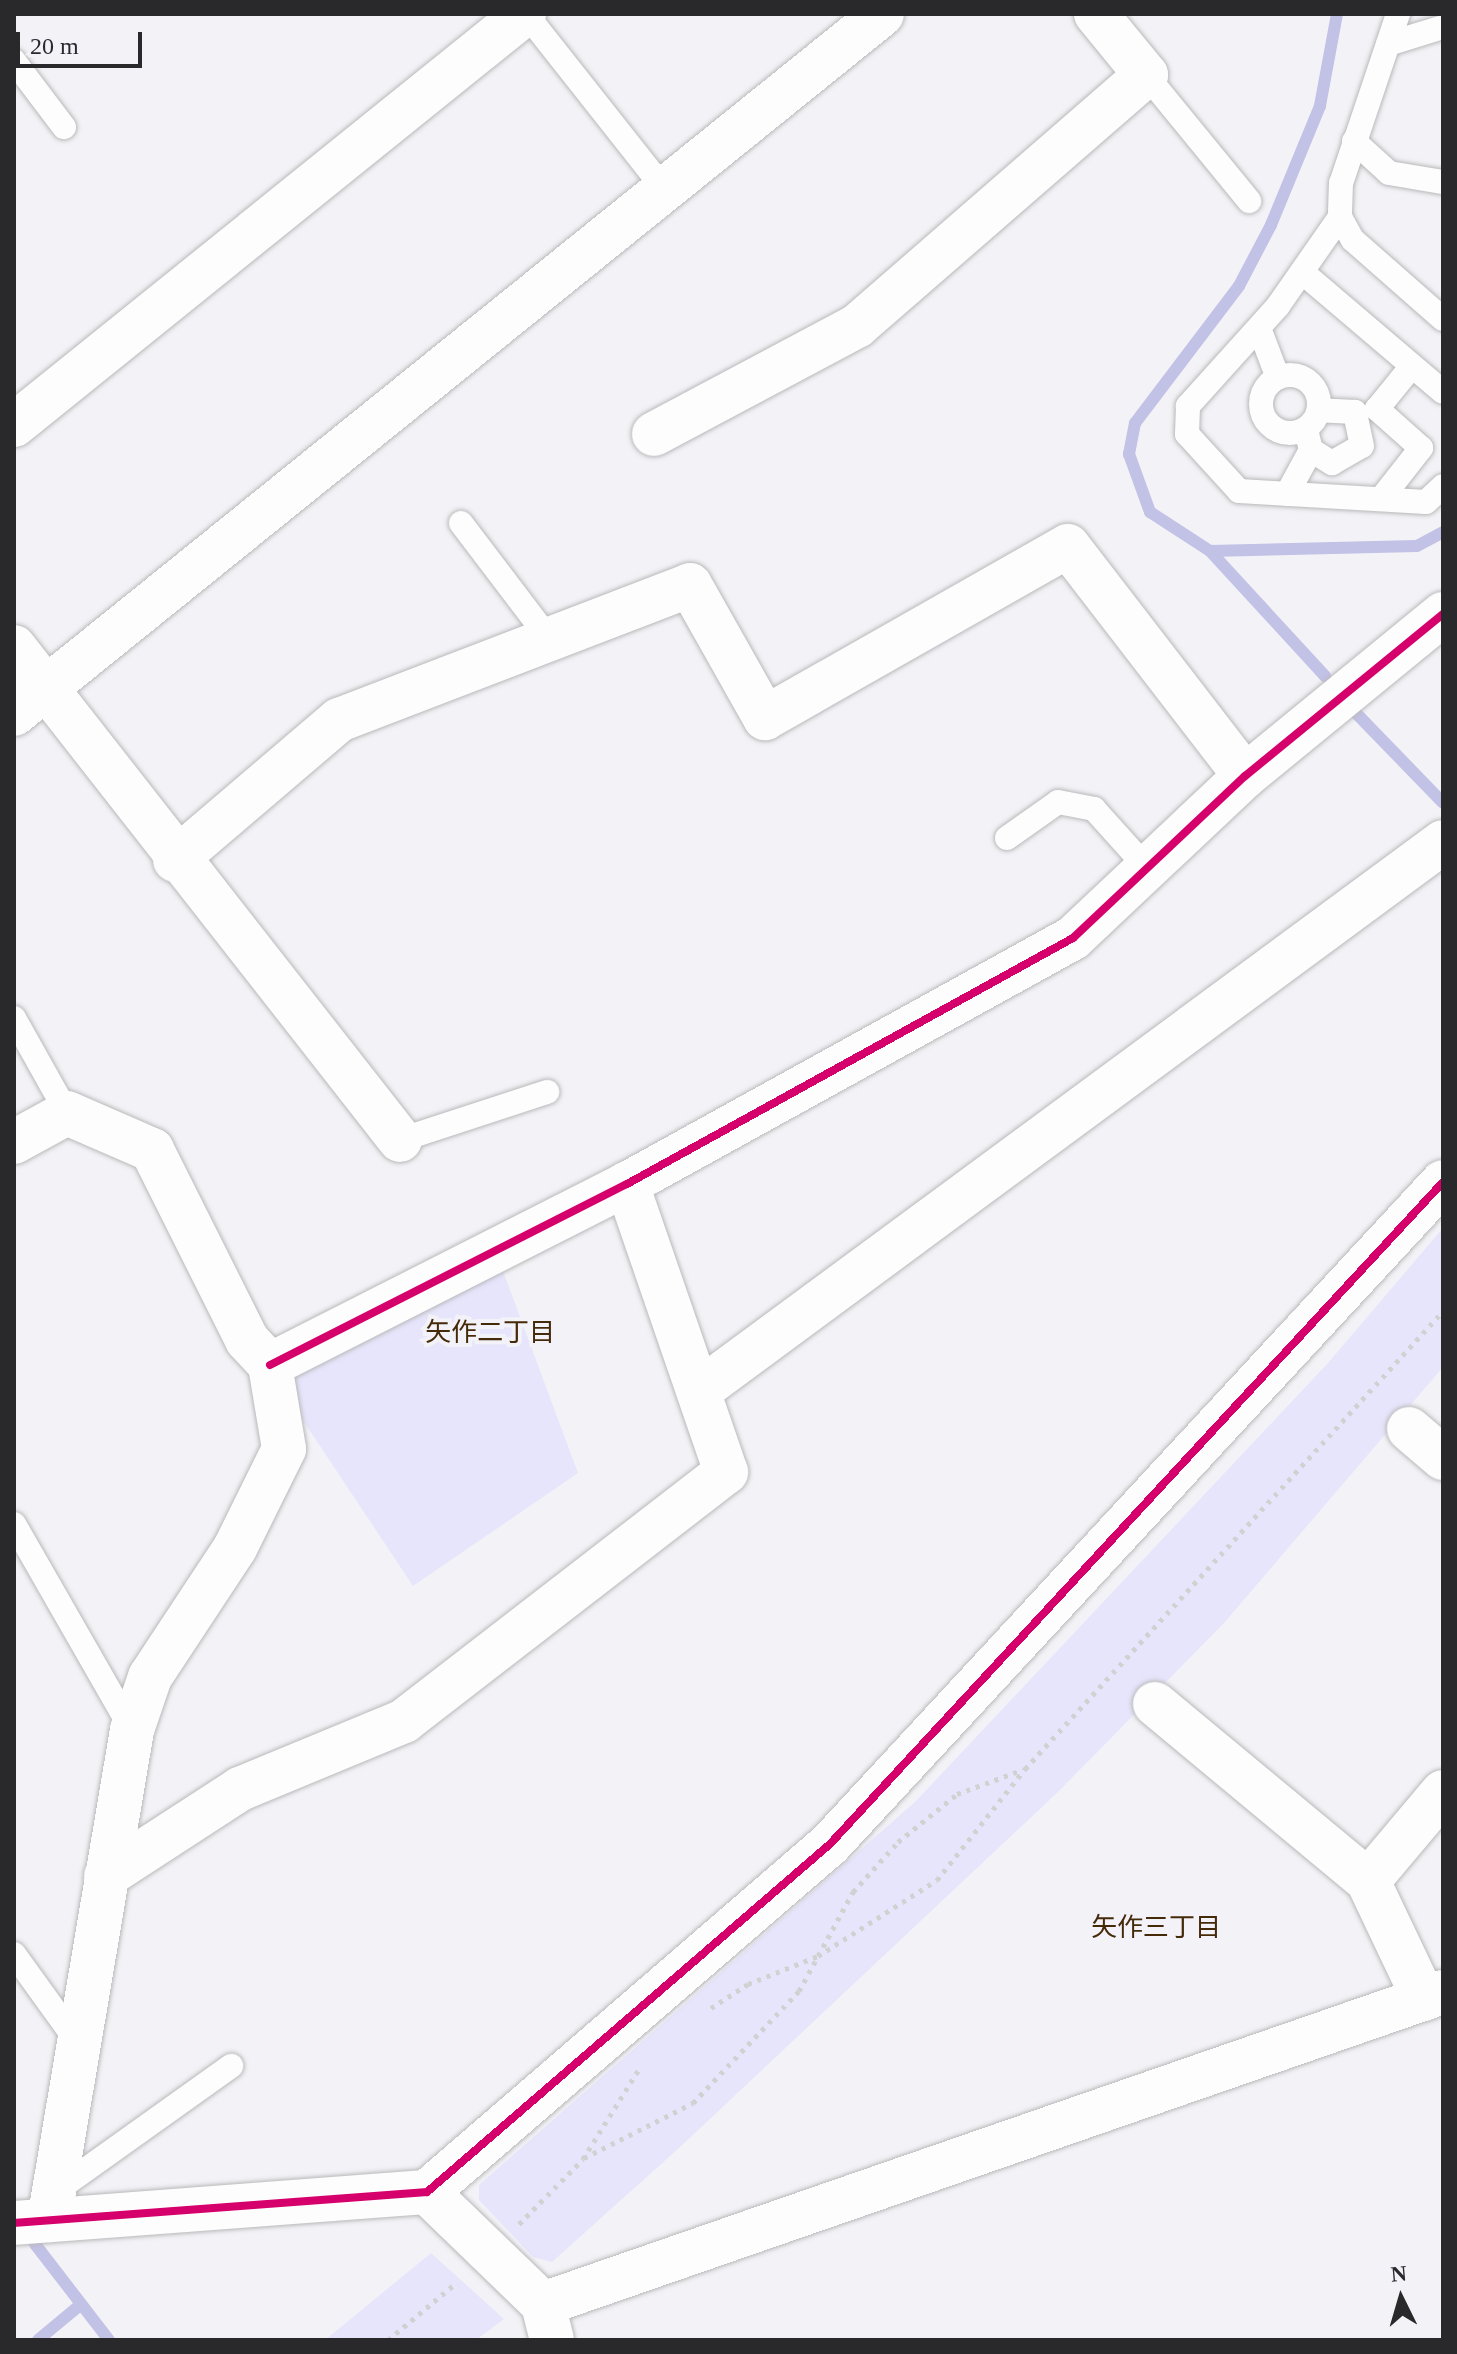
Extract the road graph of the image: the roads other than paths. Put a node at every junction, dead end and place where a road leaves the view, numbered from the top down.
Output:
1 (525, 14) edge
2 (882, 14) edge
3 (1096, 14) edge
4 (1398, 14) edge
5 (1443, 27) edge
6 (1388, 44) junction
7 (14, 61) edge
8 (1146, 75) junction
9 (64, 127) dead end
10 (1354, 141) junction
11 (1443, 182) edge
12 (666, 191) junction
13 (1249, 201) dead end
14 (1340, 217) junction
15 (1302, 272) junction
16 (1439, 309) edge
17 (1259, 328) junction
18 (1412, 366) junction
19 (1278, 378) junction
20 (1443, 392) edge
21 (14, 425) edge
22 (1312, 430) junction
23 (654, 434) dead end
24 (1443, 486) edge
25 (1287, 494) junction
26 (1381, 499) junction
27 (461, 523) dead end
28 (1443, 614) edge
29 (549, 639) junction
30 (14, 647) edge
31 (30, 701) edge
32 (1245, 776) junction
33 (1007, 838) dead end
34 (1443, 842) edge
35 (175, 860) junction
36 (1148, 869) junction
37 (14, 1018) edge
38 (547, 1092) dead end
39 (67, 1113) junction
40 (400, 1140) joint
41 (14, 1142) edge
42 (1443, 1182) edge
43 (627, 1184) junction
44 (270, 1365) junction
45 (700, 1390) junction
46 (1409, 1429) dead end
47 (1443, 1458) edge
48 (14, 1524) edge
49 (1155, 1704) dead end
50 (132, 1730) junction
51 (1443, 1792) edge
52 (106, 1876) junction
53 (1368, 1881) junction
54 (14, 1954) edge
55 (1433, 1995) edge
56 (76, 2040) junction
57 (231, 2066) dead end
58 (427, 2192) junction
59 (39, 2212) edge
60 (547, 2322) edge

1 - 12 lane
1 - 21 street
2 - 12 street
3 - 8 street
4 - 6 lane
5 - 6 lane
6 - 10 lane
7 - 9 lane
8 - 13 lane
8 - 23 street
10 - 11 lane
10 - 14 lane
12 - 31 street
14 - 15 lane
14 - 16 lane
15 - 17 lane
15 - 18 lane
17 - 19 lane
17 - 25 lane
18 - 20 lane
18 - 26 lane
19 - 22 lane
19 - 22 lane
22 - 25 lane
24 - 26 lane
25 - 26 lane
27 - 29 lane
28 - 32 street
29 - 32 street
29 - 35 street
30 - 31 street
31 - 35 street
32 - 36 street
33 - 36 lane
34 - 45 street
35 - 40 street
36 - 43 street
37 - 39 lane
38 - 40 lane
39 - 41 street
39 - 44 street
42 - 58 street
43 - 44 street
43 - 45 street
44 - 50 street
45 - 52 street
46 - 47 street
48 - 50 lane
49 - 53 street
50 - 52 street
51 - 53 street
52 - 56 street
53 - 55 street
54 - 56 lane
55 - 60 street
56 - 59 street
57 - 59 lane
58 - 59 street
58 - 60 street

